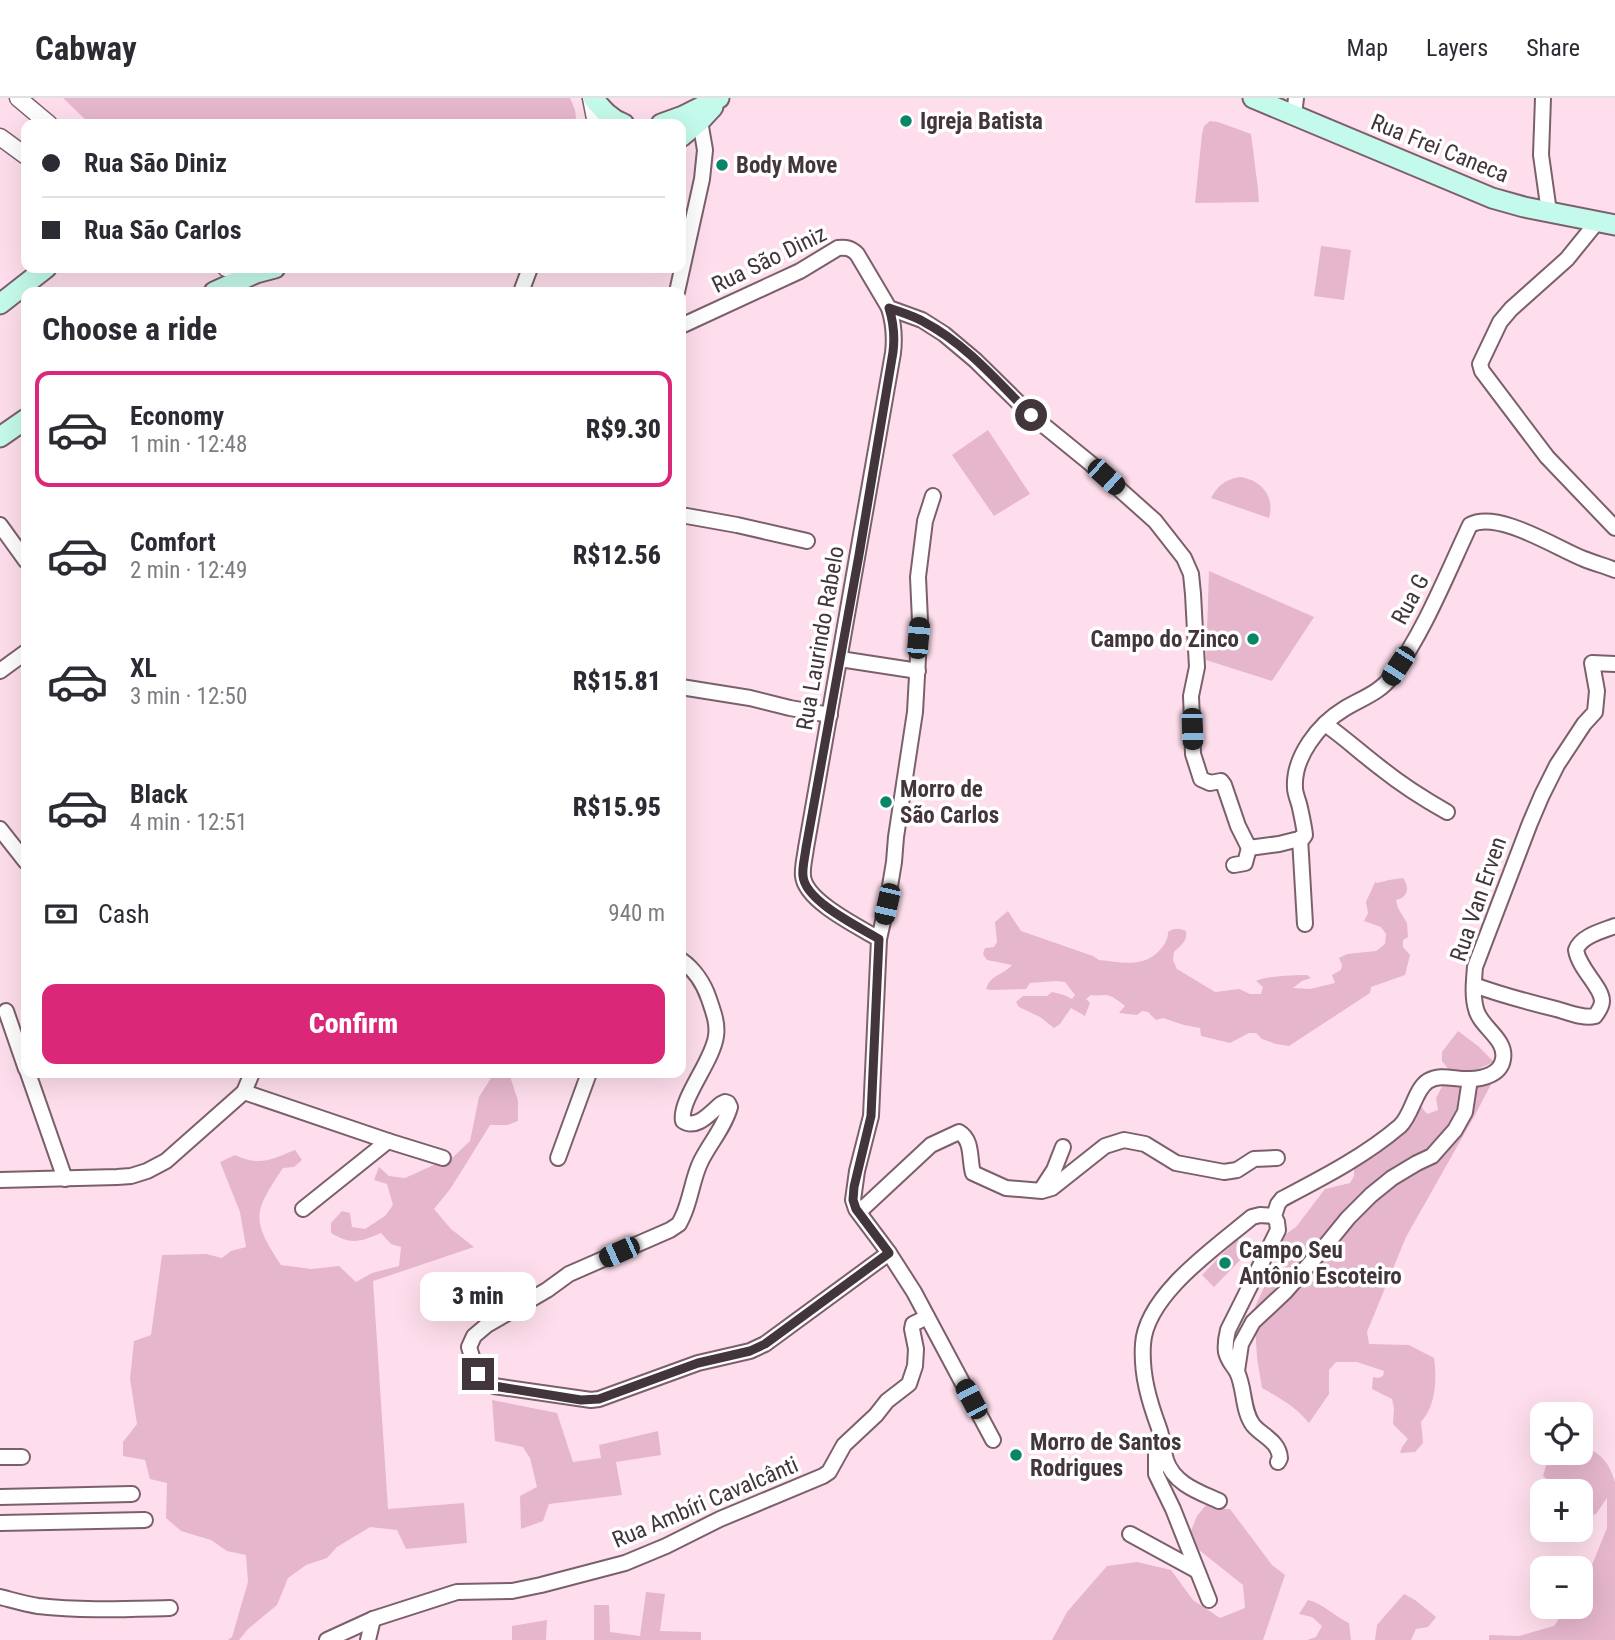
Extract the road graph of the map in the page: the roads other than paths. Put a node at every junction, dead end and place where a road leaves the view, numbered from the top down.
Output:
1 (18, 98) edge
2 (592, 98) edge
3 (720, 98) edge
4 (1253, 98) edge
5 (1543, 98) edge
6 (1295, 106) edge
7 (43, 119) edge
8 (595, 119) edge
9 (614, 119) edge
10 (674, 119) edge
11 (700, 121) junction
12 (686, 133) edge
13 (0, 137) edge
14 (21, 152) edge
15 (1549, 212) junction
16 (1606, 223) edge
17 (686, 251) edge
18 (40, 273) edge
19 (257, 273) edge
20 (22, 287) edge
21 (223, 287) edge
22 (21, 288) edge
23 (0, 304) edge
24 (889, 308) junction
25 (686, 324) edge
26 (21, 422) edge
27 (0, 437) edge
28 (933, 496) dead end
29 (686, 516) edge
30 (0, 525) edge
31 (1615, 528) edge
32 (807, 541) dead end
33 (21, 554) edge
34 (1615, 570) edge
35 (21, 656) edge
36 (840, 660) junction
37 (1615, 664) edge
38 (0, 671) edge
39 (918, 671) junction
40 (686, 688) edge
41 (830, 715) junction
42 (1325, 724) junction
43 (1447, 812) dead end
44 (0, 829) edge
45 (1300, 838) junction
46 (1249, 848) junction
47 (21, 856) edge
48 (1234, 865) dead end
49 (1306, 924) dead end
50 (1615, 926) edge
51 (879, 939) junction
52 (686, 965) edge
53 (1474, 985) junction
54 (6, 1011) dead end
55 (21, 1054) edge
56 (29, 1078) edge
57 (250, 1078) edge
58 (587, 1078) edge
59 (1469, 1079) junction
60 (244, 1092) junction
61 (387, 1141) junction
62 (1063, 1147) dead end
63 (443, 1158) dead end
64 (558, 1158) dead end
65 (1278, 1158) dead end
66 (65, 1179) junction
67 (0, 1180) edge
68 (1041, 1190) junction
69 (303, 1209) dead end
70 (859, 1212) junction
71 (1274, 1216) junction
72 (889, 1253) junction
73 (927, 1317) junction
74 (1237, 1371) junction
75 (1161, 1433) junction
76 (993, 1440) dead end
77 (0, 1457) edge
78 (22, 1457) dead end
79 (1278, 1462) dead end
80 (132, 1494) dead end
81 (0, 1497) edge
82 (1219, 1501) dead end
83 (145, 1520) dead end
84 (0, 1523) edge
85 (1129, 1534) dead end
86 (1196, 1570) junction
87 (0, 1597) edge
88 (1209, 1600) dead end
89 (170, 1608) dead end
90 (373, 1619) junction
91 (327, 1640) edge
92 (368, 1640) edge

1 - 7 street
2 - 8 street
2 - 9 main road
3 - 10 main road
3 - 11 main road
4 - 6 main road, Rua Frei Caneca
5 - 15 street
6 - 15 main road, Rua Frei Caneca
11 - 12 main road
11 - 17 street
13 - 14 street
15 - 16 main road, Rua Frei Caneca
16 - 31 street
18 - 20 main road
19 - 21 main road
22 - 23 main road
24 - 25 street, Rua São Diniz
24 - 36 street, Rua Laurindo Rabelo
24 - 46 street
26 - 27 main road
28 - 39 street
29 - 32 street
30 - 33 street
34 - 42 street, Rua G
35 - 38 street
36 - 39 street
36 - 41 street, Rua Laurindo Rabelo
37 - 53 street, Rua Van Erven
39 - 51 street
40 - 41 street
41 - 51 street, Rua Laurindo Rabelo
42 - 43 street
42 - 45 street, Rua G
44 - 47 street
45 - 46 street
45 - 49 street, Rua G
46 - 48 street
50 - 53 street, Rua Van Erven
51 - 70 street
52 - 72 street
53 - 59 street
54 - 55 street
56 - 66 street
57 - 60 street
58 - 64 street
59 - 71 street
59 - 74 street
60 - 61 street
60 - 66 street
61 - 63 street
61 - 69 street
62 - 68 street
65 - 68 street
66 - 67 street
68 - 70 street
70 - 72 street
71 - 74 street
71 - 75 street
72 - 73 street
73 - 76 street
73 - 90 street, Rua Ambíri Cavalcânti
74 - 79 street
75 - 82 street
75 - 86 street
77 - 78 street
80 - 81 street
83 - 84 street
85 - 86 street
86 - 88 street
87 - 89 street
90 - 91 street, Rua Ambíri Cavalcânti
90 - 92 street

